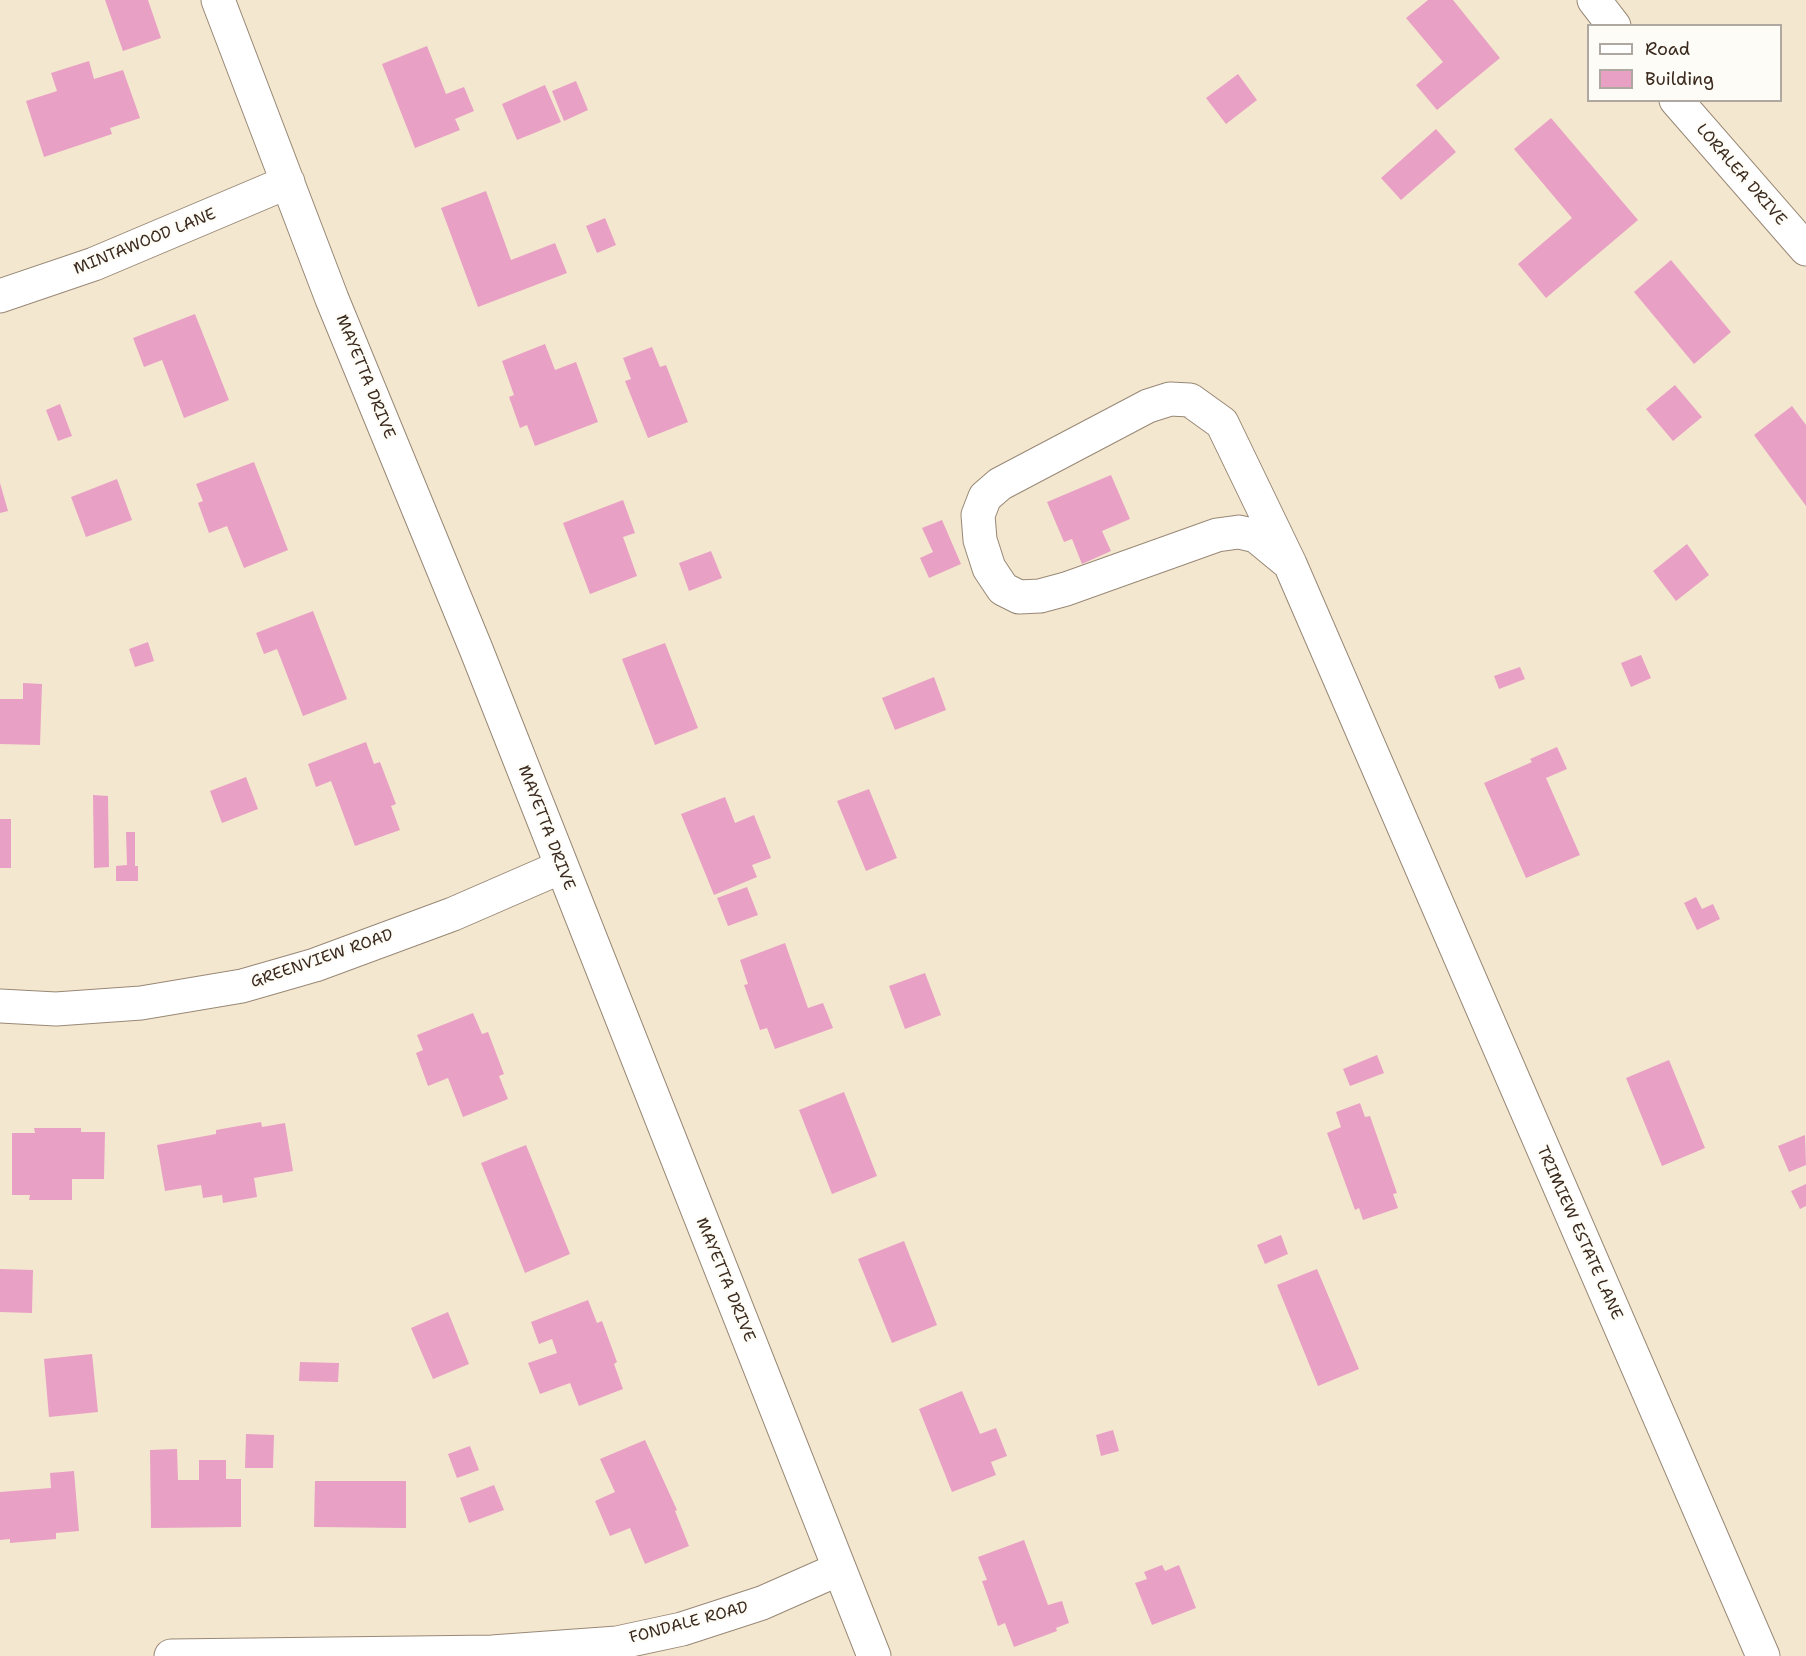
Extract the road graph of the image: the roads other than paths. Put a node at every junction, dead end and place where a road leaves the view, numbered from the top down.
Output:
1 (218, 0) edge
2 (1594, 0) edge
3 (1612, 24) edge
4 (1678, 102) edge
5 (288, 183) junction
6 (1806, 249) edge
7 (0, 296) edge
8 (1290, 564) junction
9 (561, 867) junction
10 (0, 1006) edge
11 (839, 1569) junction
12 (171, 1656) edge
13 (874, 1656) edge
14 (1762, 1656) edge

1 - 5 street, MAYETTA DRIVE
2 - 3 street
4 - 6 street, LORALEA DRIVE
5 - 7 street, MINTAWOOD LANE
5 - 9 street, MAYETTA DRIVE
8 - 8 street, TRIMIEW ESTATE LANE
8 - 14 street, TRIMIEW ESTATE LANE
9 - 10 street, GREENVIEW ROAD
9 - 11 street, MAYETTA DRIVE
11 - 12 street, FONDALE ROAD
11 - 13 street, MAYETTA DRIVE

